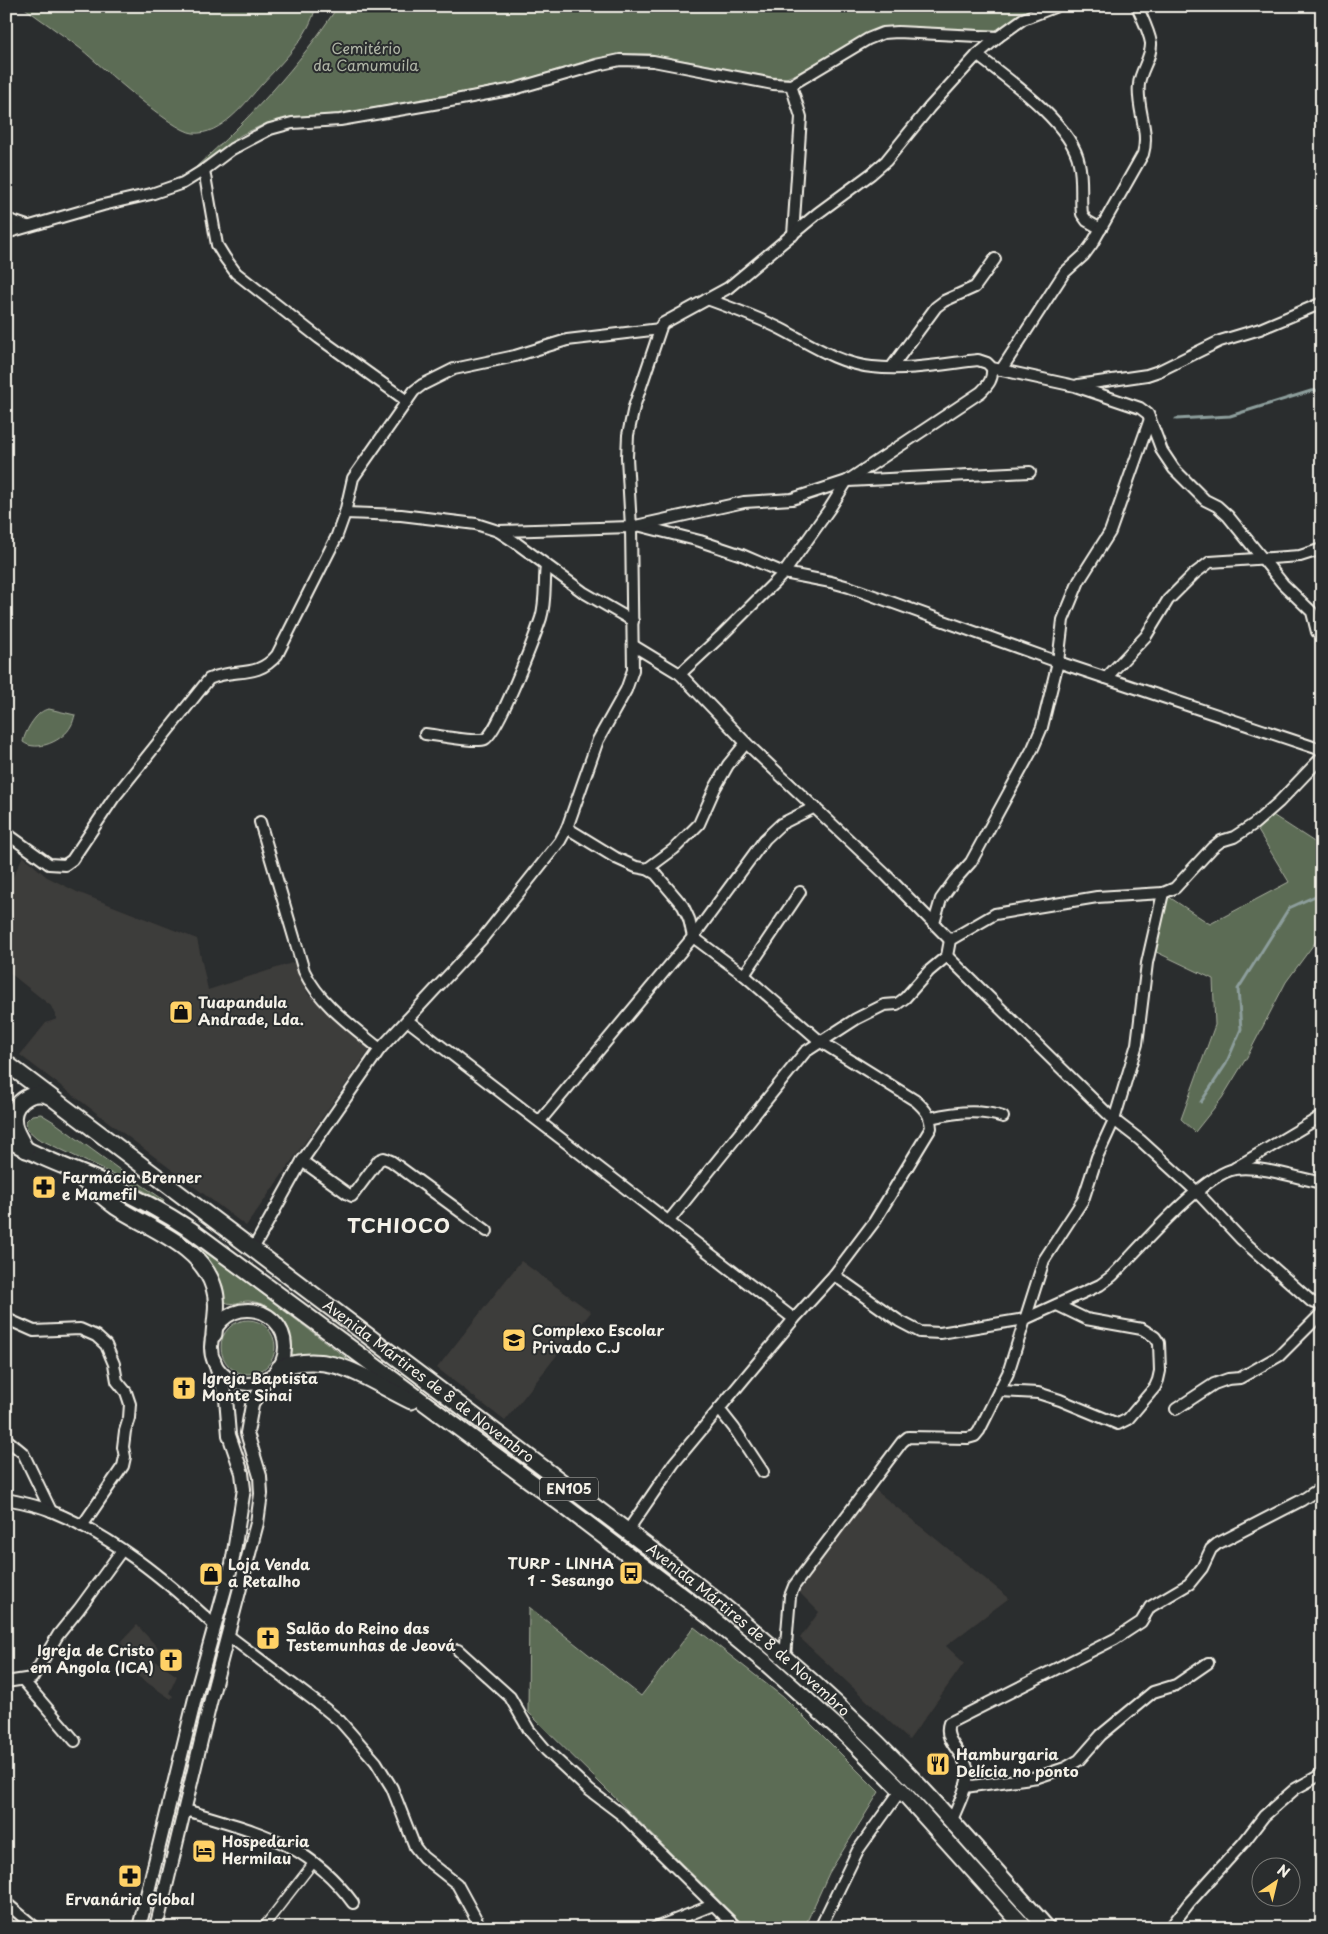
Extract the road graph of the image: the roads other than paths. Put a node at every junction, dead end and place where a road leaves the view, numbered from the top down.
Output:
1 (1057, 6) edge
2 (1138, 6) edge
3 (998, 36) junction
4 (977, 55) junction
5 (791, 84) junction
6 (204, 170) junction
7 (6, 219) edge
8 (27, 226) junction
9 (1101, 229) junction
10 (6, 233) edge
11 (793, 235) junction
12 (995, 259) dead end
13 (707, 299) junction
14 (1322, 303) edge
15 (660, 329) junction
16 (891, 368) junction
17 (997, 369) junction
18 (1075, 386) junction
19 (407, 401) junction
20 (1150, 419) junction
21 (1030, 472) dead end
22 (847, 481) junction
23 (345, 514) junction
24 (636, 526) junction
25 (498, 532) junction
26 (1322, 549) edge
27 (1263, 560) junction
28 (546, 565) junction
29 (784, 573) junction
30 (633, 621) junction
31 (1317, 632) dead end
32 (634, 646) junction
33 (1058, 662) junction
34 (680, 674) junction
35 (1106, 678) junction
36 (425, 734) dead end
37 (746, 743) junction
38 (1322, 750) edge
39 (1322, 757) edge
40 (815, 807) junction
41 (260, 822) dead end
42 (567, 828) junction
43 (6, 833) edge
44 (647, 869) junction
45 (800, 892) dead end
46 (1163, 893) junction
47 (934, 923) junction
48 (693, 937) junction
49 (950, 940) junction
50 (947, 956) junction
51 (744, 975) junction
52 (408, 1020) junction
53 (821, 1042) junction
54 (380, 1049) junction
55 (6, 1064) edge
56 (50, 1096) junction
57 (1322, 1116) edge
58 (1003, 1117) dead end
59 (930, 1118) junction
60 (1114, 1120) junction
61 (540, 1121) junction
62 (6, 1138) edge
63 (27, 1151) junction
64 (302, 1161) junction
65 (1234, 1169) junction
66 (72, 1171) junction
67 (1322, 1183) edge
68 (1196, 1191) junction
69 (668, 1222) junction
70 (487, 1231) dead end
71 (253, 1249) junction
72 (834, 1275) junction
73 (1057, 1305) junction
74 (1322, 1305) edge
75 (1322, 1313) edge
76 (7, 1319) edge
77 (794, 1319) junction
78 (1025, 1319) junction
79 (214, 1334) junction
80 (214, 1360) junction
81 (278, 1368) junction
82 (266, 1379) junction
83 (999, 1391) junction
84 (1176, 1408) dead end
85 (719, 1409) junction
86 (446, 1418) junction
87 (6, 1439) edge
88 (763, 1472) dead end
89 (1322, 1488) edge
90 (6, 1499) edge
91 (51, 1511) junction
92 (82, 1526) junction
93 (626, 1533) junction
94 (122, 1550) junction
95 (214, 1625) junction
96 (229, 1636) junction
97 (458, 1650) dead end
98 (785, 1657) junction
99 (1208, 1663) dead end
100 (23, 1680) junction
101 (6, 1682) edge
102 (74, 1741) dead end
103 (1322, 1774) edge
104 (965, 1787) junction
105 (901, 1790) junction
106 (186, 1810) junction
107 (951, 1823) junction
108 (314, 1862) junction
109 (6, 1903) edge
110 (353, 1903) dead end
111 (713, 1905) junction
112 (36, 1928) edge
113 (139, 1928) edge
114 (156, 1928) edge
115 (267, 1928) edge
116 (481, 1928) edge
117 (655, 1928) edge
118 (736, 1928) edge
119 (820, 1928) edge
120 (1025, 1928) edge
121 (1047, 1928) edge
122 (1170, 1928) edge

1 - 3 street
2 - 9 street
3 - 4 street
3 - 5 street
4 - 9 street
4 - 11 street
5 - 6 street
5 - 11 street
6 - 8 street
6 - 19 street
7 - 8 street
8 - 10 street
9 - 17 street
11 - 13 street
12 - 16 street
13 - 15 street
13 - 16 street
14 - 18 street
15 - 19 street
15 - 24 street
16 - 17 street
17 - 18 street
17 - 22 street
18 - 20 street
19 - 23 street
20 - 27 street
20 - 33 street
21 - 22 street
22 - 24 street
22 - 29 street
23 - 25 street
23 - 43 street
24 - 25 street
24 - 29 street
24 - 30 street
25 - 28 street
26 - 27 street
27 - 31 street
27 - 35 street
28 - 30 street
28 - 36 street
29 - 33 street
29 - 34 street
30 - 32 street
32 - 34 street
32 - 42 street
33 - 35 street
33 - 47 street
34 - 37 street
35 - 38 street
37 - 40 street
37 - 44 street
39 - 46 street
40 - 47 street
40 - 48 street
41 - 54 street
42 - 44 street
42 - 52 street
44 - 48 street
45 - 51 street
46 - 49 street
46 - 60 street
47 - 49 street
48 - 51 street
48 - 61 street
49 - 50 street
50 - 53 street
50 - 60 street
51 - 53 street
52 - 54 street
52 - 61 street
53 - 59 street
53 - 69 street
54 - 64 street
55 - 56 main road, Avenida Mártires de 8 de Novembro / EN105
56 - 63 main road
56 - 71 main road, Avenida Mártires de 8 de Novembro / EN105
57 - 65 street
58 - 59 street
59 - 72 street
60 - 68 street
60 - 78 street
61 - 69 street
62 - 63 main road, Avenida Mártires de 8 de Novembro / EN105
63 - 66 main road, Avenida Mártires de 8 de Novembro / EN105
64 - 70 street
64 - 71 street
65 - 67 street
65 - 68 street
66 - 79 main road
66 - 86 main road, Avenida Mártires de 8 de Novembro / EN105
68 - 73 street
68 - 74 street
69 - 77 street
71 - 93 main road, Avenida Mártires de 8 de Novembro / EN105
72 - 77 street
72 - 78 street
73 - 78 street
73 - 83 street
75 - 84 street
76 - 92 street
77 - 85 street
78 - 83 street
79 - 80 street
79 - 81 street
80 - 82 street
80 - 95 street
81 - 82 street
81 - 86 main road
82 - 96 street
83 - 98 street
85 - 88 street
85 - 93 street
86 - 105 main road, Avenida Mártires de 8 de Novembro / EN105
87 - 91 street
89 - 104 street
90 - 91 street
91 - 92 street
92 - 94 street
93 - 98 main road, Avenida Mártires de 8 de Novembro / EN105
94 - 95 street
94 - 100 street
95 - 113 street
96 - 106 street
96 - 116 street
97 - 111 street
98 - 107 main road, Avenida Mártires de 8 de Novembro / EN105
99 - 104 street
100 - 101 street
100 - 102 street
103 - 122 street
104 - 107 street
105 - 119 street
105 - 120 main road, Avenida Mártires de 8 de Novembro / EN105
106 - 108 street
106 - 114 street
107 - 121 main road, Avenida Mártires de 8 de Novembro / EN105
108 - 110 street
108 - 115 street
109 - 112 street
111 - 117 street
111 - 118 street

